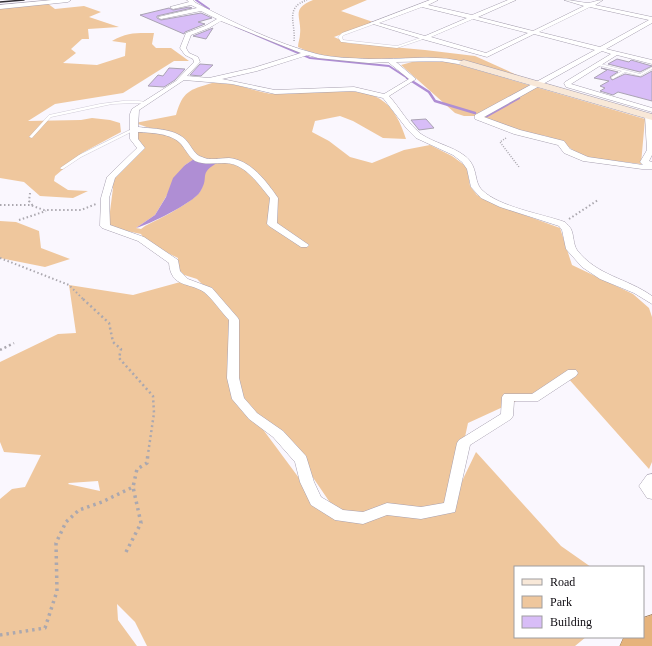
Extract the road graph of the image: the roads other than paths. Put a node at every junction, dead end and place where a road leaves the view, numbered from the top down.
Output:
1 (68, 0) edge
2 (435, 0) edge
3 (513, 0) edge
4 (567, 0) edge
5 (600, 0) edge
6 (191, 2) edge
7 (423, 5) junction
8 (590, 5) junction
9 (0, 6) edge
10 (173, 7) dead end
11 (202, 9) junction
12 (161, 17) dead end
13 (473, 17) junction
14 (220, 19) junction
15 (652, 20) edge
16 (373, 23) junction
17 (534, 33) junction
18 (424, 38) junction
19 (600, 50) junction
20 (616, 53) junction
21 (304, 55) junction
22 (390, 61) junction
23 (652, 62) edge
24 (464, 64) joint
25 (598, 64) junction
26 (652, 68) edge
27 (625, 71) junction
28 (182, 78) junction
29 (613, 78) dead end
30 (209, 80) junction
31 (538, 84) junction
32 (385, 96) junction
33 (146, 103) junction
34 (651, 114) edge
35 (135, 129) junction
36 (31, 137) dead end
37 (652, 166) edge
38 (62, 168) dead end
39 (304, 245) dead end
40 (652, 301) edge
41 (572, 373) dead end
42 (652, 479) edge
43 (652, 494) edge
44 (652, 629) edge
45 (644, 638) edge
46 (644, 638) edge
47 (636, 646) edge

1 - 9 street
2 - 7 street
3 - 13 street
4 - 8 street
5 - 8 street
6 - 10 street
6 - 11 street
7 - 13 street
7 - 16 street
8 - 15 street
8 - 17 street
11 - 12 street
11 - 14 street
13 - 17 street
13 - 18 street
14 - 21 street
14 - 28 street
15 - 19 street
16 - 18 street
16 - 18 lane
17 - 18 street
17 - 19 street
19 - 20 street
19 - 31 street
20 - 23 street
20 - 25 street
21 - 22 street
21 - 30 street
22 - 24 street
22 - 32 street
24 - 31 street
25 - 27 lane
25 - 34 street
26 - 27 lane
27 - 29 lane
28 - 30 street
28 - 33 street
30 - 32 street
31 - 34 street
31 - 37 street
32 - 40 street
33 - 35 street
33 - 36 lane
34 - 37 street
35 - 38 lane
35 - 39 street
35 - 41 street
42 - 43 street
44 - 46 highway
45 - 47 highway

